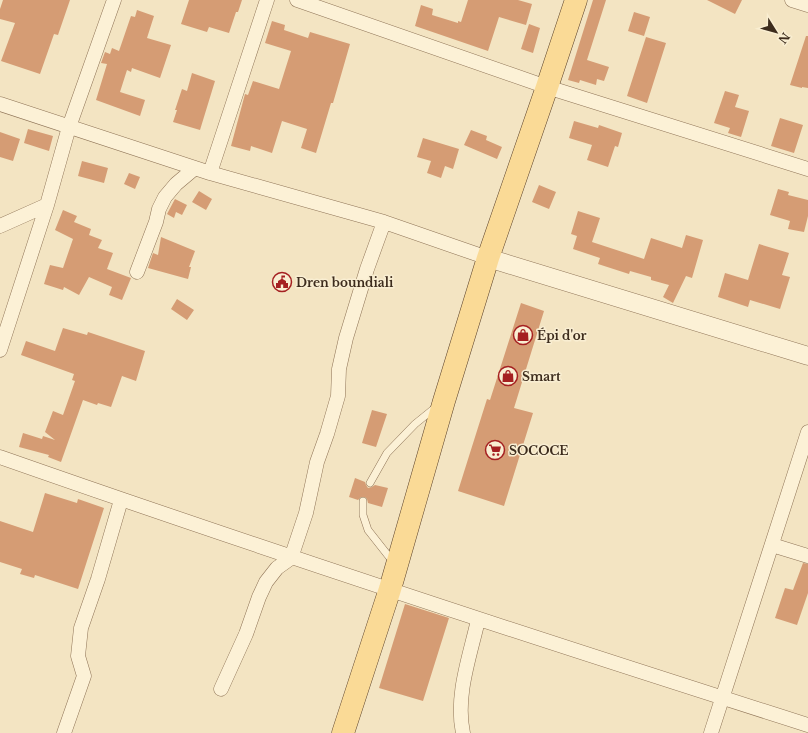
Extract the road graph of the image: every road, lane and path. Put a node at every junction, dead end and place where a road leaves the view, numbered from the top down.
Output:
1 (114, 0) edge
2 (266, 0) edge
3 (297, 0) edge
4 (576, 0) edge
5 (792, 0) edge
6 (808, 5) edge
7 (547, 87) junction
8 (0, 104) edge
9 (69, 127) junction
10 (195, 168) junction
11 (808, 169) edge
12 (210, 173) junction
13 (47, 205) junction
14 (384, 222) junction
15 (0, 226) edge
16 (488, 258) junction
17 (137, 272) dead end
18 (0, 350) edge
19 (808, 356) edge
20 (444, 401) junction
21 (808, 432) edge
22 (0, 457) edge
23 (370, 483) dead end
24 (121, 500) junction
25 (363, 501) dead end
26 (772, 545) junction
27 (808, 556) edge
28 (291, 558) junction
29 (396, 567) junction
30 (390, 589) junction
31 (478, 620) junction
32 (221, 689) dead end
33 (722, 698) junction
34 (808, 725) edge
35 (64, 733) edge
36 (343, 733) edge
37 (462, 733) edge
38 (711, 733) edge

1 - 9 street
2 - 12 street
3 - 7 street
4 - 7 main road
5 - 6 street
7 - 11 street
7 - 16 main road
8 - 9 street
9 - 10 street
9 - 13 street
10 - 12 street
10 - 17 street
12 - 14 street
13 - 15 street
13 - 18 street
14 - 16 street
14 - 28 street
16 - 19 street
16 - 20 main road
20 - 23 lane
20 - 29 main road
21 - 26 street
22 - 24 street
24 - 28 street
24 - 35 street
25 - 29 lane
26 - 27 street
26 - 33 street
28 - 30 street
28 - 32 street
29 - 30 main road
30 - 31 street
30 - 36 main road
31 - 33 street
31 - 37 street
33 - 34 street
33 - 38 street

